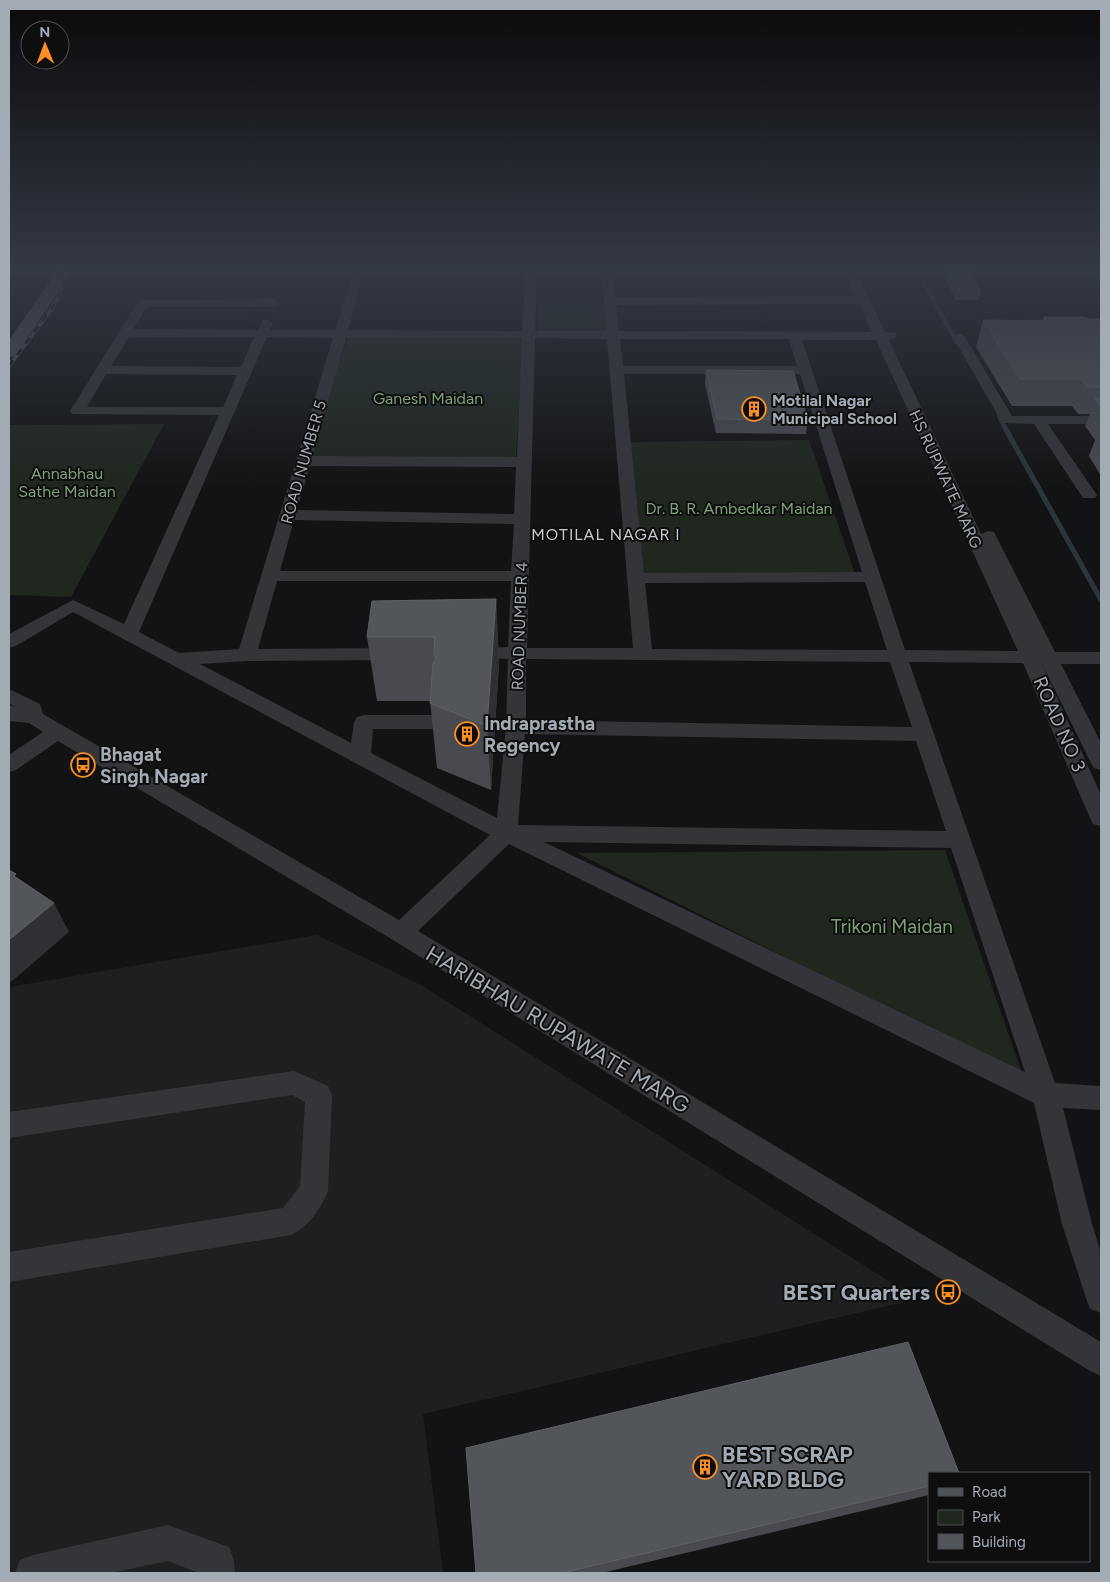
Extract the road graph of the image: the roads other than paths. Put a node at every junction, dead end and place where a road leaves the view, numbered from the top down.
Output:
1 (17, 341) edge
2 (121, 341) edge
3 (260, 341) edge
4 (338, 341) edge
5 (528, 341) edge
6 (614, 341) edge
7 (796, 341) edge
8 (887, 341) edge
9 (961, 341) edge
10 (9, 352) edge
11 (103, 370) junction
12 (617, 370) junction
13 (805, 370) junction
14 (247, 371) junction
15 (229, 411) junction
16 (1003, 412) junction
17 (1101, 412) edge
18 (1081, 416) junction
19 (1038, 420) junction
20 (1059, 420) junction
21 (1101, 420) edge
22 (1101, 433) edge
23 (1053, 442) junction
24 (1070, 442) dead end
25 (303, 461) junction
26 (524, 462) junction
27 (1089, 495) dead end
28 (288, 515) junction
29 (523, 519) junction
30 (270, 576) junction
31 (519, 576) junction
32 (636, 578) junction
33 (872, 578) junction
34 (128, 635) junction
35 (9, 642) edge
36 (457, 653) edge
37 (516, 653) junction
38 (417, 654) edge
39 (643, 654) junction
40 (247, 655) junction
41 (898, 657) junction
42 (1040, 658) junction
43 (1101, 658) edge
44 (178, 659) junction
45 (9, 695) edge
46 (21, 714) edge
47 (430, 722) edge
48 (516, 727) junction
49 (58, 731) junction
50 (925, 734) junction
51 (360, 756) junction
52 (1101, 763) edge
53 (9, 765) edge
54 (1101, 818) edge
55 (506, 833) junction
56 (960, 840) junction
57 (401, 933) junction
58 (1046, 1095) junction
59 (1101, 1098) edge
60 (9, 1126) edge
61 (9, 1267) edge
62 (1101, 1298) edge
63 (1101, 1360) edge
64 (33, 1573) edge
65 (217, 1573) edge

1 - 10 main road
2 - 11 street
3 - 14 street
4 - 25 street, ROAD NUMBER 5
5 - 26 street, ROAD NUMBER 4
6 - 12 street
7 - 13 street
8 - 42 street
9 - 16 street
11 - 14 street
11 - 15 street
12 - 13 street
12 - 32 street
13 - 33 street
14 - 15 street
15 - 34 street
16 - 18 street
16 - 19 street
17 - 18 street
18 - 20 street
18 - 21 street
19 - 20 street
19 - 23 street
20 - 22 street
23 - 24 street
23 - 27 street
25 - 26 street
25 - 28 street, ROAD NUMBER 5
26 - 29 street, ROAD NUMBER 4
28 - 29 street
28 - 30 street, ROAD NUMBER 5
29 - 31 street, ROAD NUMBER 4
30 - 31 street
30 - 40 street, ROAD NUMBER 5
31 - 37 street, ROAD NUMBER 4
32 - 33 street
32 - 39 street
33 - 41 street
34 - 35 street
34 - 44 street
36 - 37 street
37 - 39 street
37 - 48 street, ROAD NUMBER 4
38 - 40 street
39 - 41 street
40 - 44 street
41 - 42 street
41 - 50 street
42 - 43 street
42 - 52 street
42 - 54 street, ROAD NO 3
44 - 51 street
45 - 46 street, HARIBHAU RUPAWATE MARG
46 - 49 street, HARIBHAU RUPAWATE MARG
47 - 51 street
48 - 50 street
48 - 55 street, ROAD NUMBER 4
49 - 53 street
49 - 57 street, HARIBHAU RUPAWATE MARG
50 - 56 street
51 - 55 street
55 - 56 street
55 - 57 street
55 - 58 street
56 - 58 street
57 - 63 street, HARIBHAU RUPAWATE MARG
58 - 59 street
58 - 62 street
60 - 61 street
64 - 65 street

